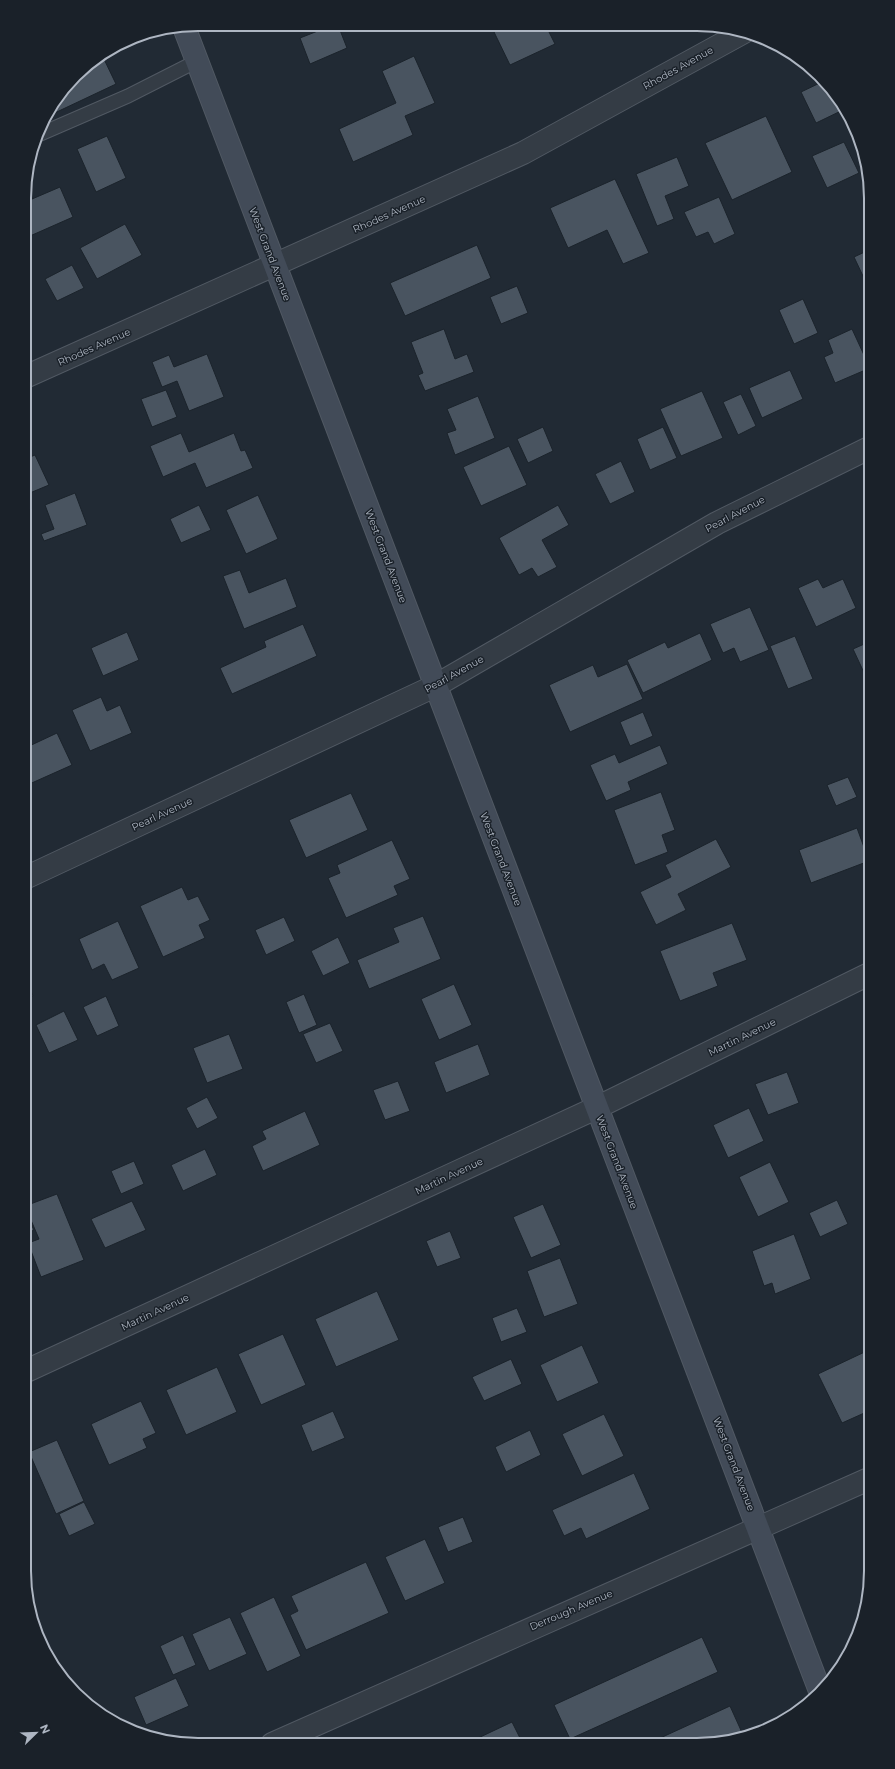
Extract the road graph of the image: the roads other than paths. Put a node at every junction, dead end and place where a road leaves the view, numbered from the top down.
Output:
1 (186, 31) edge
2 (737, 36) edge
3 (197, 61) junction
4 (45, 132) edge
5 (275, 265) junction
6 (31, 374) edge
7 (864, 450) edge
8 (435, 686) junction
9 (31, 875) edge
10 (864, 976) edge
11 (596, 1108) junction
12 (31, 1369) edge
13 (864, 1481) edge
14 (759, 1529) junction
15 (818, 1686) edge
16 (285, 1738) edge

1 - 3 main road, West Grand Avenue
2 - 5 street, Rhodes Avenue
3 - 4 lane
3 - 5 main road, West Grand Avenue
5 - 6 street, Rhodes Avenue
5 - 8 main road, West Grand Avenue
7 - 8 street, Pearl Avenue
8 - 9 street, Pearl Avenue
8 - 11 main road, West Grand Avenue
10 - 11 street, Martin Avenue
11 - 12 street, Martin Avenue
11 - 14 main road, West Grand Avenue
13 - 14 street, Derrough Avenue
14 - 15 main road, West Grand Avenue
14 - 16 street, Derrough Avenue

